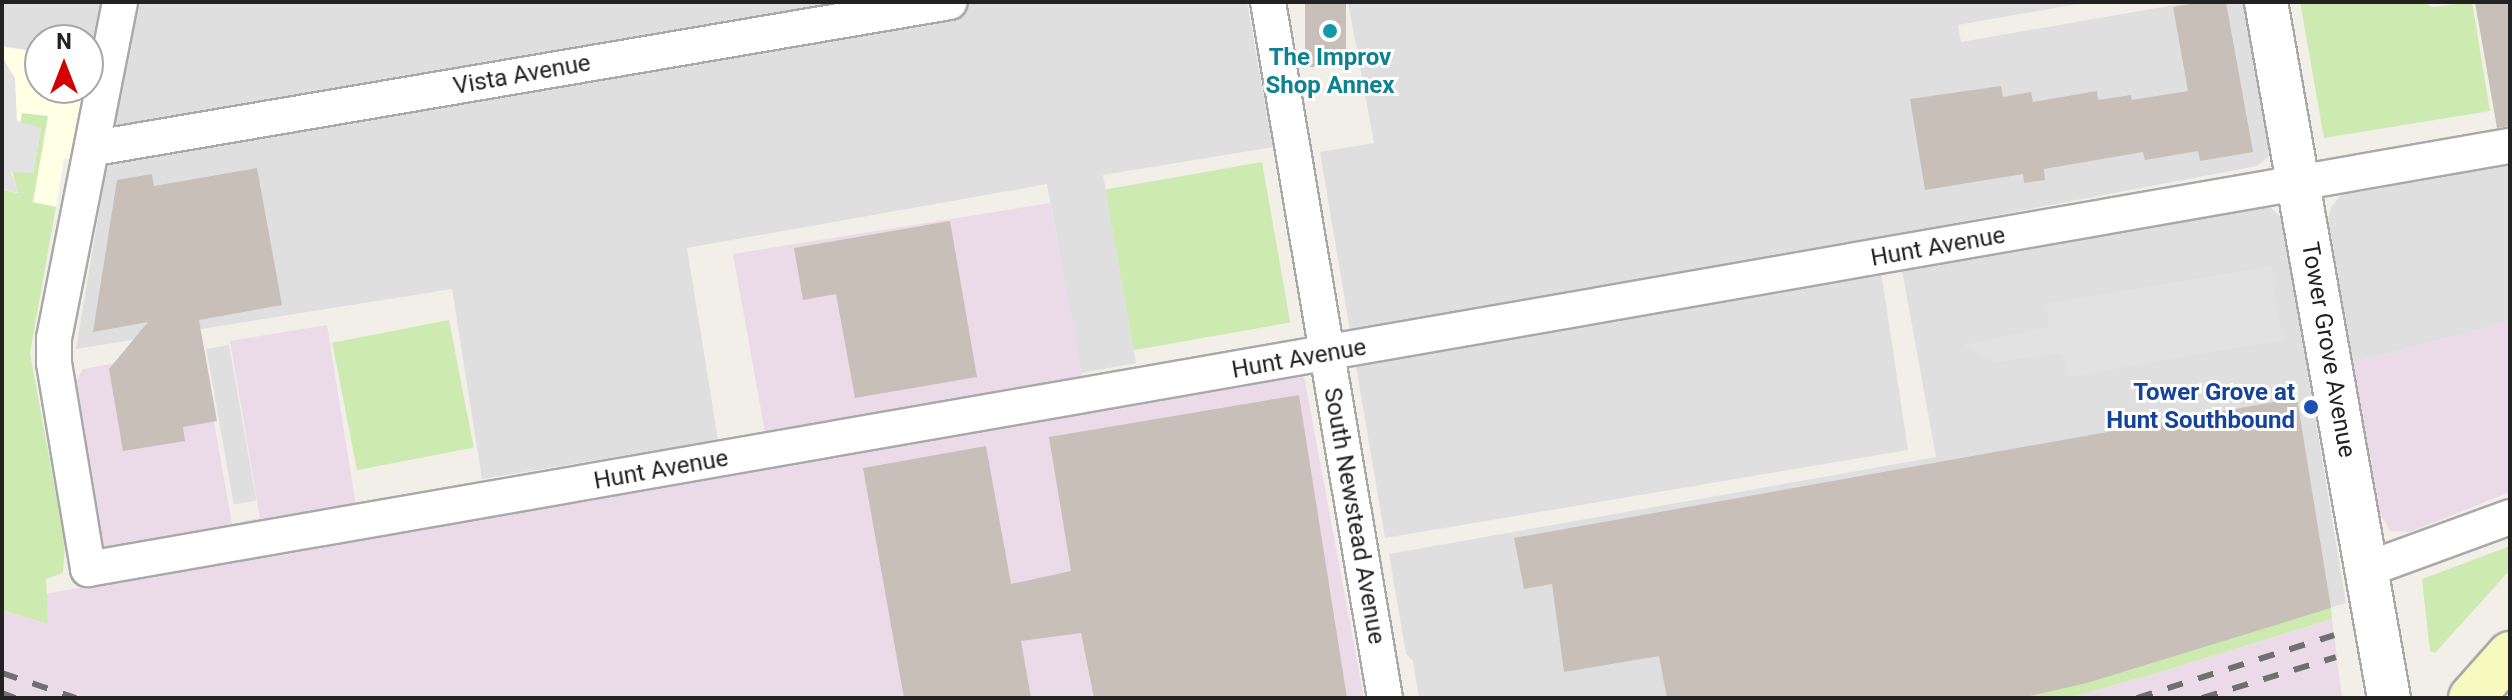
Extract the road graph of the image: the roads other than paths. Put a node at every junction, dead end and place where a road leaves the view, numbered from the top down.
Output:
1 (120, 2) edge
2 (950, 2) edge
3 (1268, 2) edge
4 (2266, 2) edge
5 (2510, 146) edge
6 (95, 148) junction
7 (2297, 184) junction
8 (1326, 355) junction
9 (2510, 517) edge
10 (2368, 569) junction
11 (2510, 654) edge
12 (1385, 698) edge
13 (2389, 698) edge
14 (2471, 698) edge

1 - 6 street
2 - 6 street, Vista Avenue
3 - 8 street, South Newstead Avenue
4 - 7 street, Tower Grove Avenue
5 - 7 street, Hunt Avenue
6 - 8 street, Hunt Avenue
7 - 8 street, Hunt Avenue
7 - 10 street, Tower Grove Avenue
8 - 12 street, South Newstead Avenue
9 - 10 street
10 - 13 street, Tower Grove Avenue
11 - 14 main road

